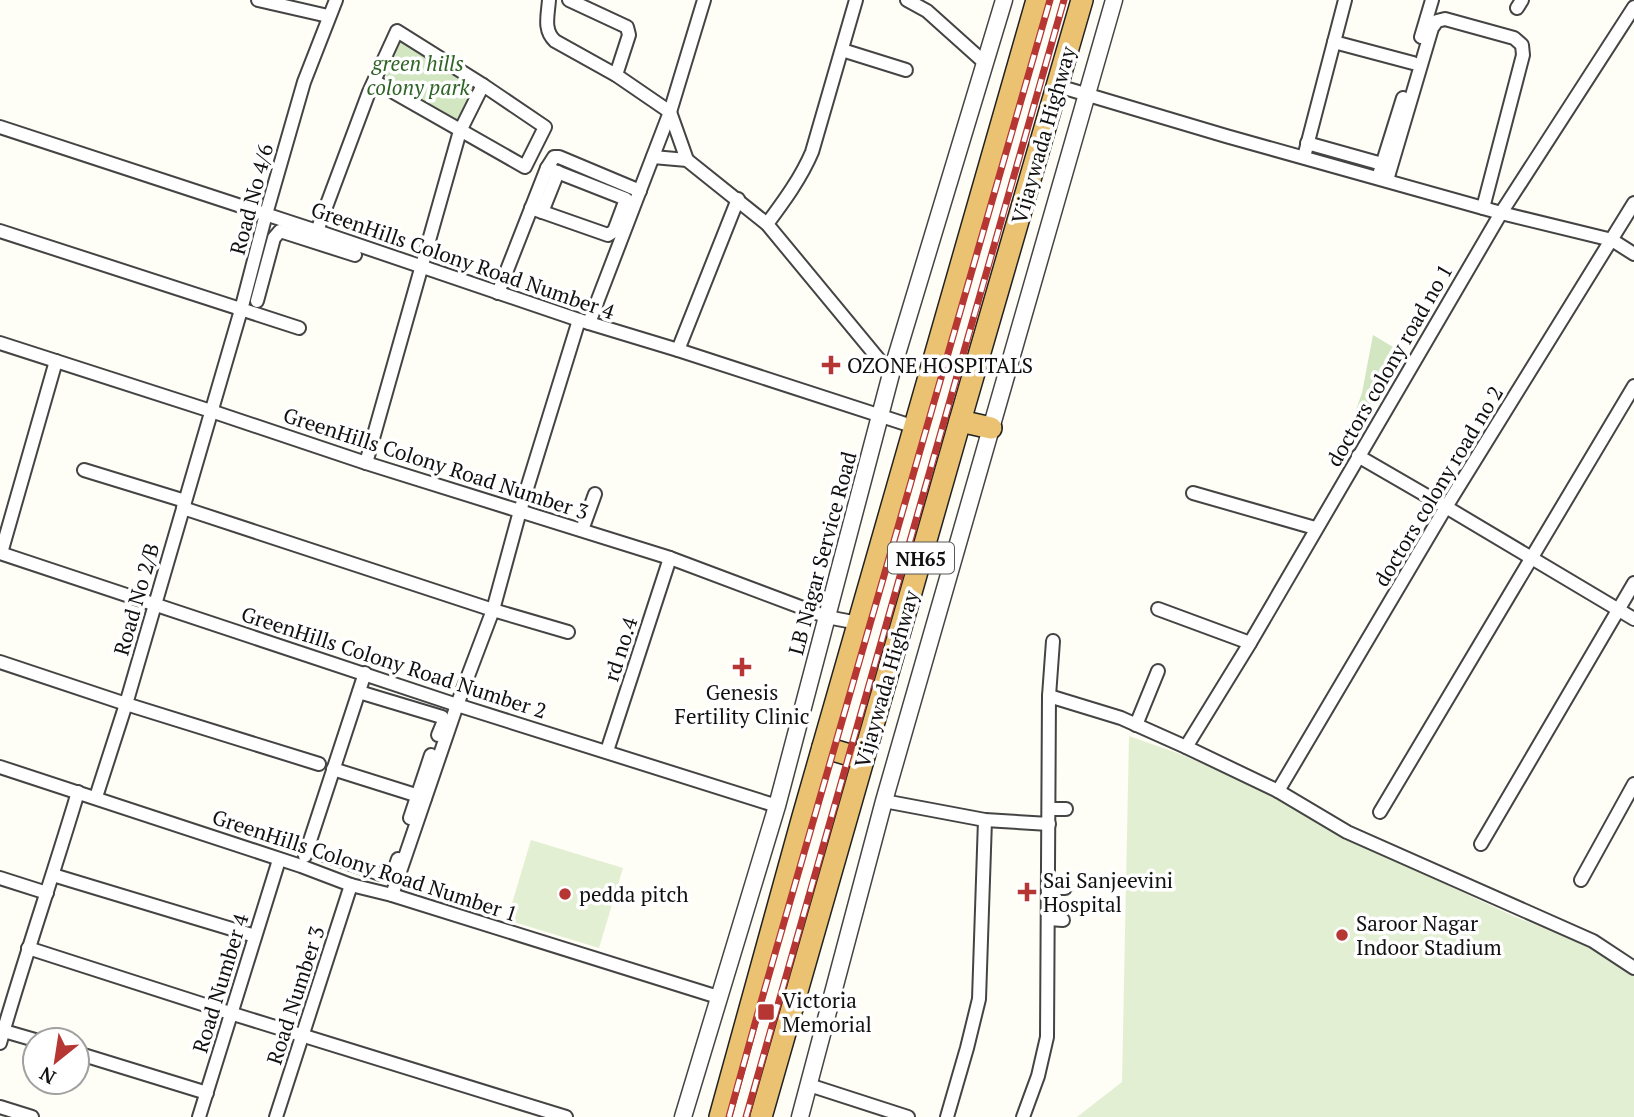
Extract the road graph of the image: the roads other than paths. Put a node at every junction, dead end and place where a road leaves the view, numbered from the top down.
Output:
1 (258, 0) edge
2 (336, 0) edge
3 (549, 0) edge
4 (569, 0) edge
5 (705, 0) edge
6 (907, 0) edge
7 (1004, 0) edge
8 (1037, 0) edge
9 (1082, 0) edge
10 (1114, 0) edge
11 (1345, 0) edge
12 (1432, 0) edge
13 (1634, 8) edge
14 (857, 10) edge
15 (328, 16) junction
16 (1334, 42) junction
17 (842, 50) junction
18 (985, 63) junction
19 (1413, 63) junction
20 (906, 70) dead end
21 (616, 75) junction
22 (374, 81) junction
23 (483, 85) junction
24 (1058, 86) junction
25 (1086, 95) junction
26 (670, 112) junction
27 (0, 127) edge
28 (460, 131) junction
29 (1307, 143) junction
30 (653, 157) junction
31 (1304, 158) junction
32 (687, 160) junction
33 (1382, 164) junction
34 (553, 170) junction
35 (1382, 179) junction
36 (640, 191) junction
37 (738, 200) junction
38 (1634, 203) edge
39 (1483, 208) junction
40 (537, 210) junction
41 (1501, 213) junction
42 (266, 214) junction
43 (767, 225) junction
44 (293, 229) junction
45 (0, 231) edge
46 (317, 231) junction
47 (1612, 240) junction
48 (334, 243) junction
49 (1634, 254) edge
50 (355, 255) dead end
51 (422, 267) junction
52 (255, 283) junction
53 (498, 293) junction
54 (257, 301) dead end
55 (241, 310) junction
56 (584, 322) junction
57 (299, 328) dead end
58 (0, 343) edge
59 (678, 350) junction
60 (56, 361) junction
61 (891, 374) junction
62 (1634, 386) edge
63 (211, 411) junction
64 (881, 416) junction
65 (960, 421) junction
66 (915, 427) junction
67 (991, 428) junction
68 (1358, 456) junction
69 (366, 463) junction
70 (84, 470) dead end
71 (1192, 492) dead end
72 (595, 494) dead end
73 (184, 504) junction
74 (1446, 507) junction
75 (520, 511) junction
76 (1315, 528) junction
77 (582, 530) junction
78 (0, 553) edge
79 (670, 558) junction
80 (1532, 558) junction
81 (1634, 583) edge
82 (155, 604) junction
83 (1158, 609) dead end
84 (1619, 609) junction
85 (493, 610) junction
86 (827, 617) junction
87 (1634, 619) edge
88 (858, 623) junction
89 (568, 632) dead end
90 (1053, 641) dead end
91 (1250, 643) junction
92 (0, 662) edge
93 (1158, 671) dead end
94 (365, 673) junction
95 (359, 692) junction
96 (1049, 696) junction
97 (125, 704) junction
98 (457, 705) junction
99 (1136, 725) junction
100 (824, 747) junction
101 (1186, 747) junction
102 (607, 751) junction
103 (863, 760) junction
104 (319, 764) dead end
105 (0, 767) edge
106 (333, 769) junction
107 (1634, 784) edge
108 (1278, 791) junction
109 (78, 792) junction
110 (96, 797) junction
111 (421, 797) junction
112 (884, 801) junction
113 (777, 806) junction
114 (1380, 812) dead end
115 (1066, 814) dead end
116 (1049, 817) junction
117 (985, 820) junction
118 (1481, 844) dead end
119 (307, 849) junction
120 (279, 860) junction
121 (301, 866) junction
122 (53, 874) junction
123 (0, 878) edge
124 (1581, 880) dead end
125 (351, 885) junction
126 (1048, 888) junction
127 (1065, 888) dead end
128 (47, 893) junction
129 (391, 895) junction
130 (1048, 919) junction
131 (1063, 920) dead end
132 (255, 936) junction
133 (28, 948) junction
134 (1634, 968) edge
135 (718, 997) junction
136 (6, 999) edge
137 (230, 1013) junction
138 (301, 1035) junction
139 (2, 1037) edge
140 (21, 1039) edge
141 (91, 1057) edge
142 (809, 1085) junction
143 (207, 1093) junction
144 (0, 1107) edge
145 (32, 1117) edge
146 (199, 1117) edge
147 (275, 1117) edge
148 (566, 1117) edge
149 (683, 1117) edge
150 (720, 1117) edge
151 (761, 1117) edge
152 (800, 1117) edge
153 (908, 1117) edge
154 (947, 1117) edge
155 (1023, 1117) edge

1 - 15 street
2 - 15 street, Road No 4/6
3 - 21 street
4 - 21 street
5 - 26 street
6 - 18 street
7 - 18 street, LB Nagar Service Road
8 - 66 highway, Vijaywada Highway / NH65
9 - 24 highway, Vijaywada Highway / NH65
10 - 25 street
11 - 16 street
12 - 19 street
13 - 41 street, doctors colony road no 1
14 - 17 street
15 - 42 street, Road No 4/6
16 - 19 street
16 - 29 street
17 - 20 street
17 - 43 street
18 - 61 street, LB Nagar Service Road
19 - 33 street
21 - 26 street
22 - 23 street
22 - 28 street
22 - 46 street
23 - 28 street
23 - 28 street
24 - 25 street
24 - 65 highway, Vijaywada Highway / NH65
25 - 31 street
25 - 67 street
26 - 30 street
26 - 32 street
27 - 42 street, GreenHills Colony Road Number 4
28 - 51 street
29 - 31 street
29 - 33 street
30 - 32 street
30 - 36 street
31 - 35 street
32 - 37 street
33 - 35 street
34 - 36 street
34 - 40 street
34 - 40 street
35 - 39 street
35 - 39 street
36 - 56 street
37 - 43 street
37 - 59 street
38 - 47 street, doctors colony road no 2
39 - 41 street
40 - 53 street
41 - 47 street
41 - 68 street, doctors colony road no 1
42 - 44 street, GreenHills Colony Road Number 4
42 - 52 street, Road No 4/6
43 - 61 street
44 - 46 street, GreenHills Colony Road Number 4
44 - 48 street
44 - 52 street
45 - 55 street
46 - 48 street, GreenHills Colony Road Number 4
47 - 49 street
47 - 74 street, doctors colony road no 2
48 - 50 street
48 - 51 street, GreenHills Colony Road Number 4
51 - 53 street, GreenHills Colony Road Number 4
51 - 69 street
52 - 54 street
52 - 55 street, Road No 4/6
53 - 56 street, GreenHills Colony Road Number 4
55 - 57 street
55 - 63 street, Road No 4/6
56 - 59 street, GreenHills Colony Road Number 4
56 - 75 street
58 - 60 street, GreenHills Colony Road Number 3
59 - 64 street, GreenHills Colony Road Number 4
60 - 63 street, GreenHills Colony Road Number 3
60 - 78 street
61 - 64 street, LB Nagar Service Road
62 - 80 street
63 - 69 street, GreenHills Colony Road Number 3
63 - 73 street, Road No 2/B
64 - 66 street, GreenHills Colony Road Number 4
64 - 86 street, LB Nagar Service Road
65 - 67 highway
65 - 103 highway, Vijaywada Highway / NH65
66 - 88 highway, Vijaywada Highway / NH65
67 - 112 street
68 - 74 street
68 - 76 street, doctors colony road no 1
69 - 75 street, GreenHills Colony Road Number 3
70 - 73 street
71 - 76 street
72 - 77 street
73 - 82 street, Road No 2/B
73 - 85 street
74 - 80 street
74 - 108 street, doctors colony road no 2
75 - 77 street, GreenHills Colony Road Number 3
75 - 85 street
76 - 91 street, doctors colony road no 1
77 - 79 street, GreenHills Colony Road Number 3
78 - 82 street, GreenHills Colony Road Number 2
79 - 86 street, GreenHills Colony Road Number 3
79 - 102 street, rd no.4
80 - 84 street
80 - 114 street
81 - 84 street
82 - 94 street, GreenHills Colony Road Number 2
82 - 97 street, Road No 2/B
83 - 91 street
84 - 87 street
84 - 118 street
85 - 89 street
85 - 98 street
86 - 88 street, GreenHills Colony Road Number 3
86 - 113 street, LB Nagar Service Road
88 - 100 highway, Vijaywada Highway / NH65
90 - 96 street
91 - 101 street, doctors colony road no 1
92 - 97 street
93 - 99 street
94 - 95 street
94 - 98 street, GreenHills Colony Road Number 2
95 - 106 street
95 - 111 street
96 - 99 street
96 - 116 street
97 - 104 street
97 - 110 street, Road No 2/B
98 - 102 street, GreenHills Colony Road Number 2
98 - 111 street
99 - 101 street
100 - 103 highway
100 - 150 highway, Vijaywada Highway / NH65
101 - 108 street
102 - 113 street, GreenHills Colony Road Number 2
103 - 151 highway, Vijaywada Highway / NH65
105 - 109 street, GreenHills Colony Road Number 1
106 - 111 street
106 - 119 street
107 - 124 street
108 - 134 street
109 - 110 street, GreenHills Colony Road Number 1
109 - 122 street
110 - 120 street, GreenHills Colony Road Number 1
111 - 119 street
111 - 129 street
112 - 117 street
112 - 142 street
113 - 135 street, LB Nagar Service Road
115 - 116 street
116 - 117 street
116 - 126 street
117 - 154 street
119 - 121 street
120 - 121 street, GreenHills Colony Road Number 1
120 - 132 street, Road Number 4
121 - 125 street, GreenHills Colony Road Number 1
122 - 128 street
122 - 132 street
123 - 128 street
125 - 129 street, GreenHills Colony Road Number 1
125 - 138 street, Road Number 3
126 - 127 street
126 - 130 street
128 - 133 street
129 - 135 street, GreenHills Colony Road Number 1
130 - 131 street
130 - 155 street
132 - 137 street, Road Number 4
133 - 136 street
133 - 137 street
135 - 149 street, LB Nagar Service Road
136 - 139 street
137 - 138 street
137 - 143 street, Road Number 4
138 - 147 street, Road Number 3
138 - 148 street
139 - 140 street
141 - 143 street
142 - 152 street
142 - 153 street
143 - 146 street, Road Number 4
144 - 145 street

